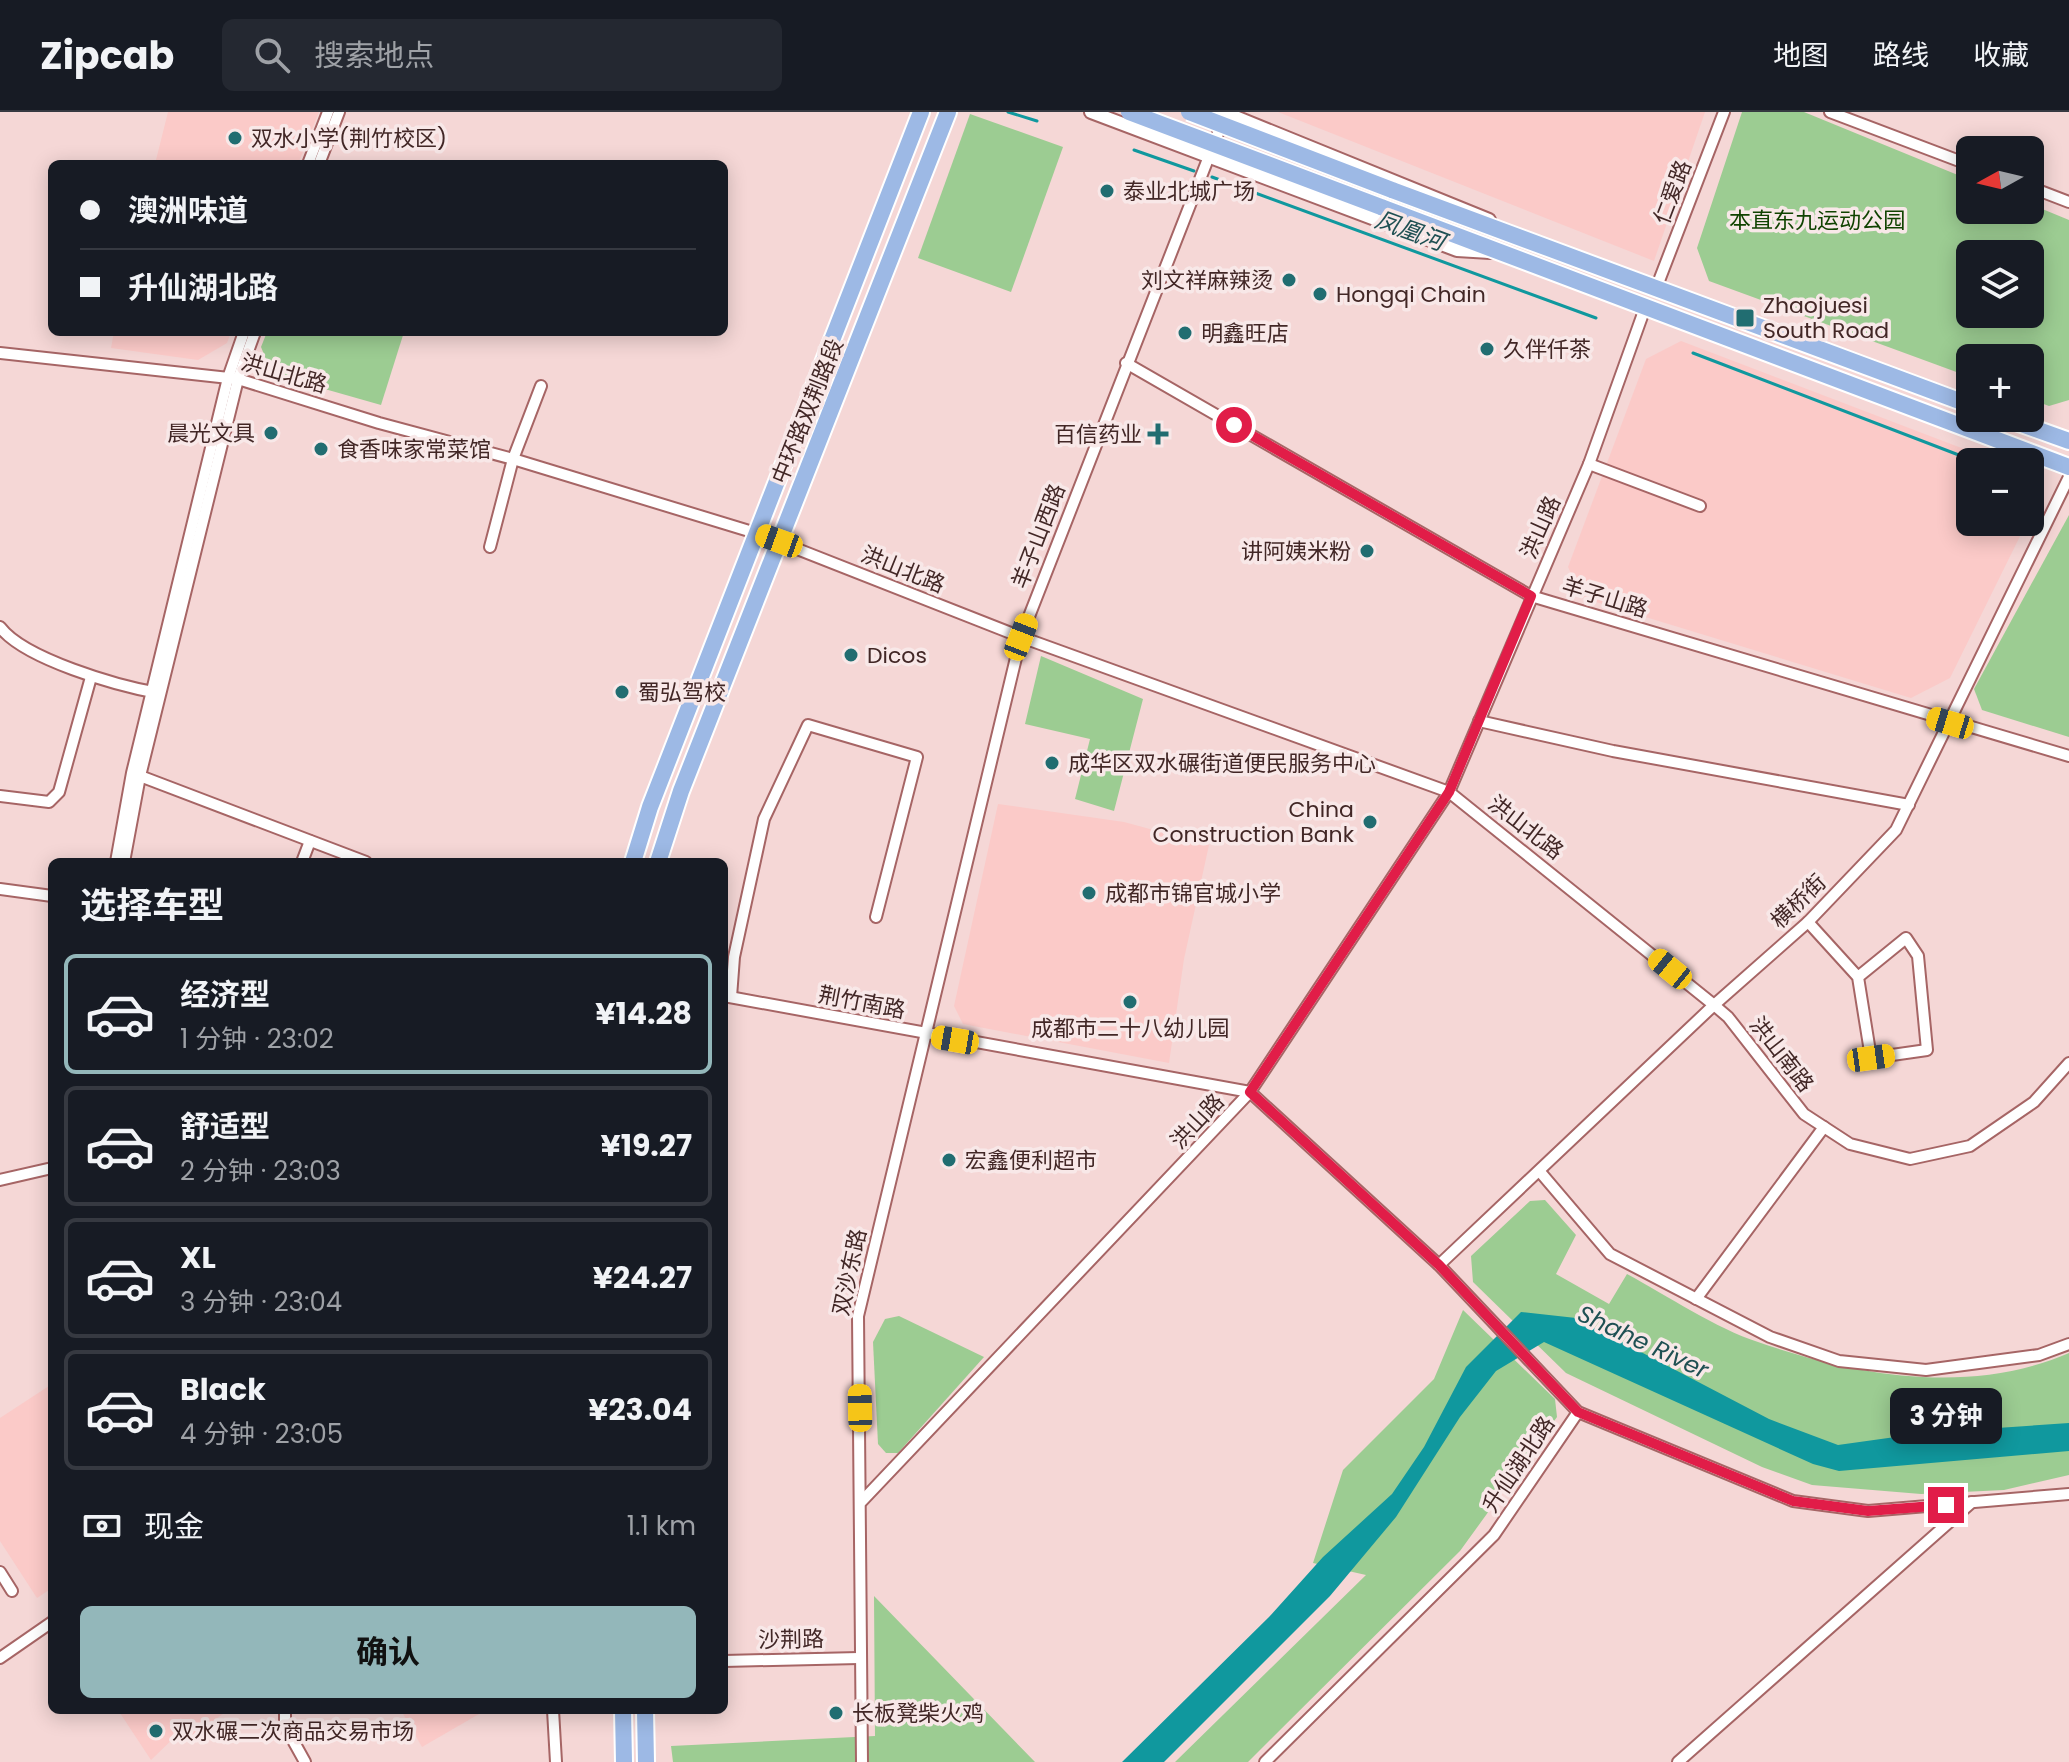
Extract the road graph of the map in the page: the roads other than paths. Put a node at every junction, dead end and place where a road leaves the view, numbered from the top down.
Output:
1 (328, 112) edge
2 (339, 112) edge
3 (921, 112) edge
4 (948, 112) edge
5 (1091, 112) edge
6 (1129, 112) edge
7 (1189, 112) edge
8 (1724, 112) edge
9 (1830, 112) edge
10 (1224, 113) edge
11 (1210, 155) junction
12 (310, 160) edge
13 (321, 160) edge
14 (1956, 160) edge
15 (2044, 192) edge
16 (2069, 202) edge
17 (1520, 236) junction
18 (1513, 254) junction
19 (1657, 286) junction
20 (1645, 308) junction
21 (243, 336) edge
22 (253, 336) edge
23 (0, 353) edge
24 (1126, 363) junction
25 (233, 378) junction
26 (541, 386) dead end
27 (1956, 400) edge
28 (2044, 432) edge
29 (2069, 441) edge
30 (513, 459) junction
31 (1589, 464) junction
32 (2069, 467) edge
33 (2069, 477) edge
34 (1700, 506) dead end
35 (759, 534) junction
36 (779, 541) junction
37 (490, 547) dead end
38 (1531, 596) junction
39 (0, 627) edge
40 (1021, 637) junction
41 (91, 677) junction
42 (156, 693) junction
43 (1479, 721) junction
44 (1950, 723) junction
45 (2069, 756) edge
46 (140, 776) junction
47 (1449, 792) junction
48 (0, 796) edge
49 (1909, 805) junction
50 (310, 841) junction
51 (117, 858) edge
52 (125, 858) edge
53 (304, 858) edge
54 (355, 858) edge
55 (634, 858) edge
56 (659, 858) edge
57 (0, 889) edge
58 (48, 895) edge
59 (876, 917) dead end
60 (1808, 922) junction
61 (1858, 977) junction
62 (728, 990) edge
63 (728, 996) edge
64 (1714, 1005) junction
65 (925, 1035) junction
66 (2069, 1063) edge
67 (1250, 1092) junction
68 (1824, 1127) junction
69 (48, 1169) edge
70 (1541, 1173) junction
71 (0, 1180) edge
72 (1439, 1265) junction
73 (1696, 1299) junction
74 (2069, 1344) edge
75 (1578, 1412) junction
76 (2069, 1494) edge
77 (862, 1501) junction
78 (1972, 1502) junction
79 (0, 1572) edge
80 (12, 1591) dead end
81 (48, 1625) edge
82 (0, 1658) edge
83 (859, 1658) junction
84 (728, 1661) edge
85 (285, 1714) edge
86 (553, 1714) edge
87 (623, 1714) edge
88 (645, 1714) edge
89 (305, 1762) edge
90 (556, 1762) edge
91 (624, 1762) edge
92 (646, 1762) edge
93 (862, 1762) edge
94 (1265, 1762) edge
95 (1678, 1762) edge

1 - 12 street
2 - 13 street
3 - 35 main road, 中环路双荆路段
4 - 36 main road, 中环路双荆路段
5 - 11 street
6 - 18 main road, bridge
7 - 17 main road, bridge
8 - 19 street, 仁爱路
9 - 14 street
10 - 11 street, 羊子山西路
10 - 17 street
11 - 18 street
11 - 24 street, 羊子山西路
15 - 16 street
17 - 19 main road
18 - 20 main road
19 - 27 main road
20 - 31 street, 洪山路
20 - 32 main road
21 - 25 street
22 - 25 street
23 - 25 street, 洪山北路
24 - 38 street, 羊子山路
24 - 40 street, 羊子山西路
25 - 30 street, 洪山北路
25 - 42 street
26 - 30 street
28 - 29 main road
30 - 35 street, 洪山北路
30 - 37 street
31 - 34 street
31 - 38 street, 洪山路
33 - 44 street, 横桥街
35 - 36 street, 洪山北路
35 - 55 main road, 中环路双荆路段
36 - 40 street, 洪山北路
36 - 56 main road, 中环路双荆路段
38 - 43 street, 洪山路
38 - 44 street, 羊子山路
39 - 41 street
40 - 47 street, 洪山北路
40 - 65 street, 羊子山西路
41 - 42 street
41 - 48 street
42 - 46 street
42 - 51 street
43 - 47 street, 洪山路
43 - 49 street
44 - 45 street, 羊子山路
44 - 49 street, 横桥街
46 - 50 street
46 - 52 street
47 - 64 street, 洪山北路
47 - 67 street, 洪山路
49 - 60 street, 横桥街
50 - 53 street
50 - 54 street
57 - 58 street
59 - 62 street
60 - 61 street
60 - 64 street, 横桥街
61 - 61 street
63 - 65 street, 荆竹南路
64 - 68 street, 洪山南路
64 - 70 street, 横桥街
65 - 67 street, 荆竹南路
65 - 77 street, 双沙东路
66 - 68 street, 洪山南路
67 - 72 street
67 - 77 street, 洪山路
68 - 73 street
69 - 71 street
70 - 72 street, 横桥街
70 - 73 street
72 - 75 street
73 - 74 street
75 - 78 street, 升仙湖北路
75 - 94 street, 升仙湖北路
76 - 78 street, 升仙湖北路
77 - 83 street, 双沙东路
78 - 95 street
79 - 80 street
81 - 82 street
83 - 84 street, 沙荆路
83 - 93 street, 双沙东路
85 - 89 street
86 - 90 street
87 - 91 main road
88 - 92 main road

